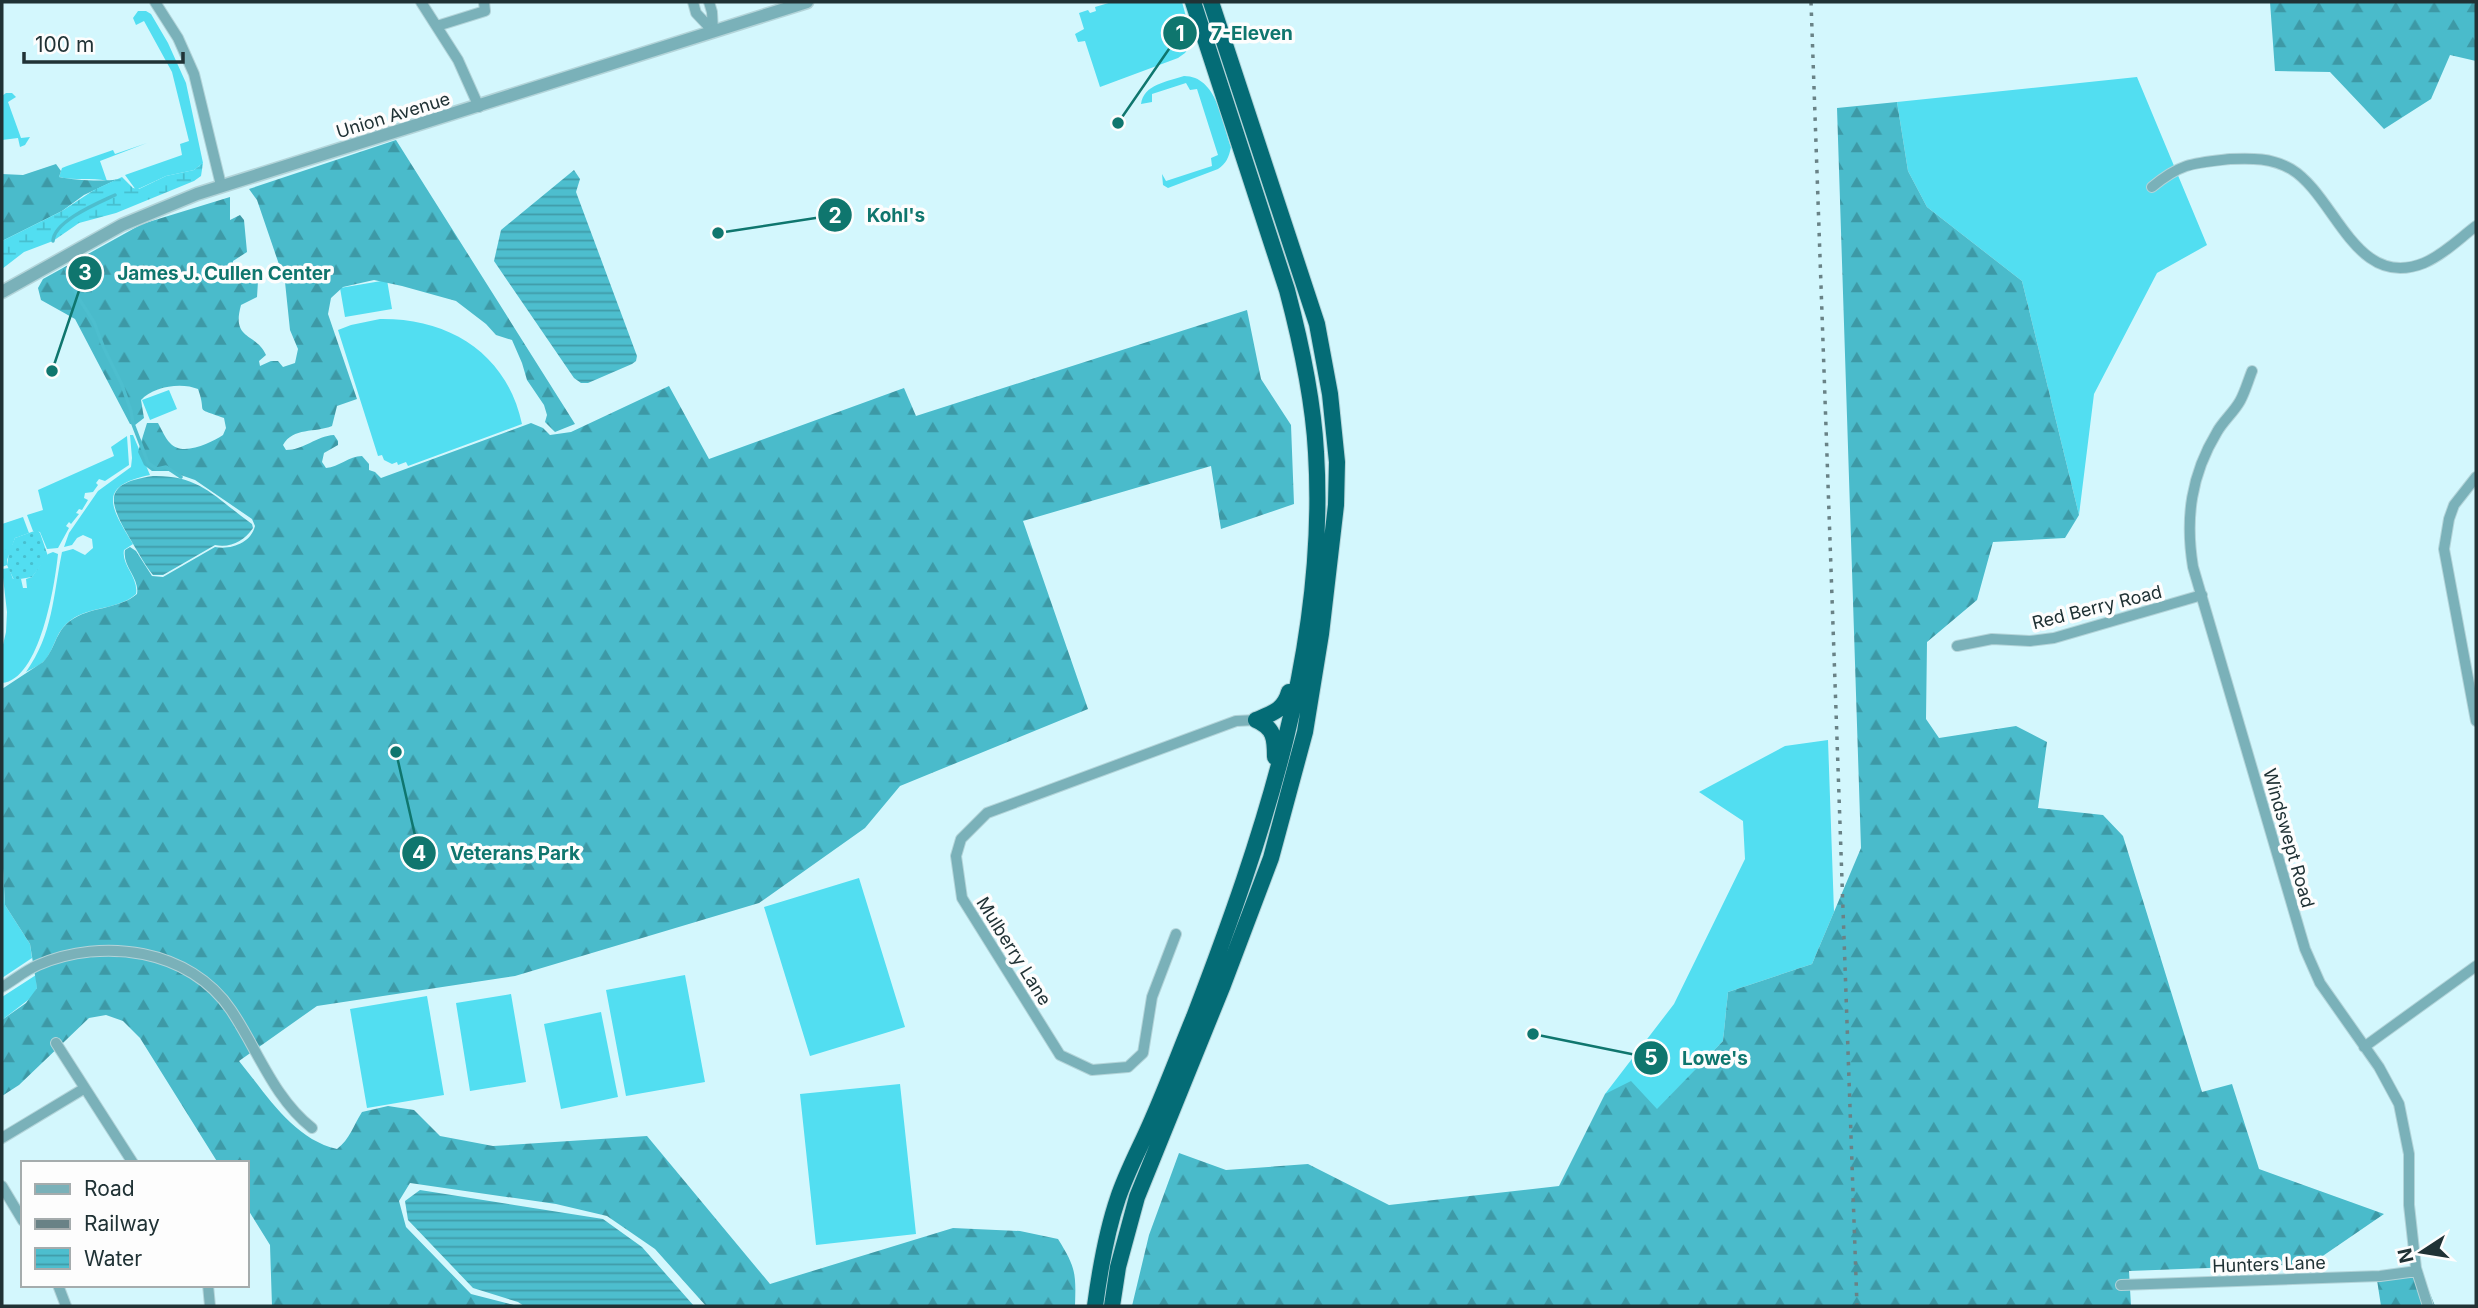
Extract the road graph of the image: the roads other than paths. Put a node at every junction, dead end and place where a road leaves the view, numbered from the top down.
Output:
1 (155, 2) edge
2 (421, 2) edge
3 (484, 2) edge
4 (693, 2) edge
5 (709, 2) edge
6 (807, 2) edge
7 (1194, 2) edge
8 (1211, 2) edge
9 (437, 26) junction
10 (713, 31) junction
11 (479, 107) junction
12 (221, 186) junction
13 (2152, 187) dead end
14 (2476, 226) edge
15 (2, 292) edge
16 (2252, 371) dead end
17 (2476, 477) edge
18 (2202, 596) junction
19 (1957, 646) dead end
20 (1305, 650) junction
21 (1256, 720) junction
22 (2476, 721) edge
23 (1275, 785) junction
24 (1176, 934) dead end
25 (2476, 966) edge
26 (2, 987) edge
27 (56, 1043) dead end
28 (2364, 1047) junction
29 (85, 1088) junction
30 (312, 1128) dead end
31 (2, 1138) edge
32 (132, 1161) edge
33 (2, 1186) edge
34 (21, 1218) edge
35 (2417, 1271) junction
36 (2121, 1285) dead end
37 (59, 1287) edge
38 (208, 1287) edge
39 (66, 1306) edge
40 (210, 1306) edge
41 (1094, 1306) edge
42 (1112, 1306) edge
43 (2428, 1306) edge

1 - 12 street
2 - 9 street
3 - 9 street
4 - 10 street
5 - 10 street
6 - 10 street, Union Avenue
7 - 20 highway
8 - 42 highway
9 - 11 street
10 - 11 street, Union Avenue
11 - 12 street, Union Avenue
12 - 15 street, Union Avenue
13 - 14 street
16 - 18 street, Windswept Road
17 - 22 street
18 - 19 street, Red Berry Road
18 - 28 street, Windswept Road
20 - 21 highway
20 - 23 highway
21 - 23 highway
21 - 24 street, Mulberry Lane
23 - 41 highway
25 - 28 street
26 - 30 street
27 - 29 street
28 - 35 street, Windswept Road
29 - 31 street
29 - 32 street
33 - 34 street
35 - 36 street, Hunters Lane
35 - 43 street, Windswept Road
37 - 39 street
38 - 40 street

